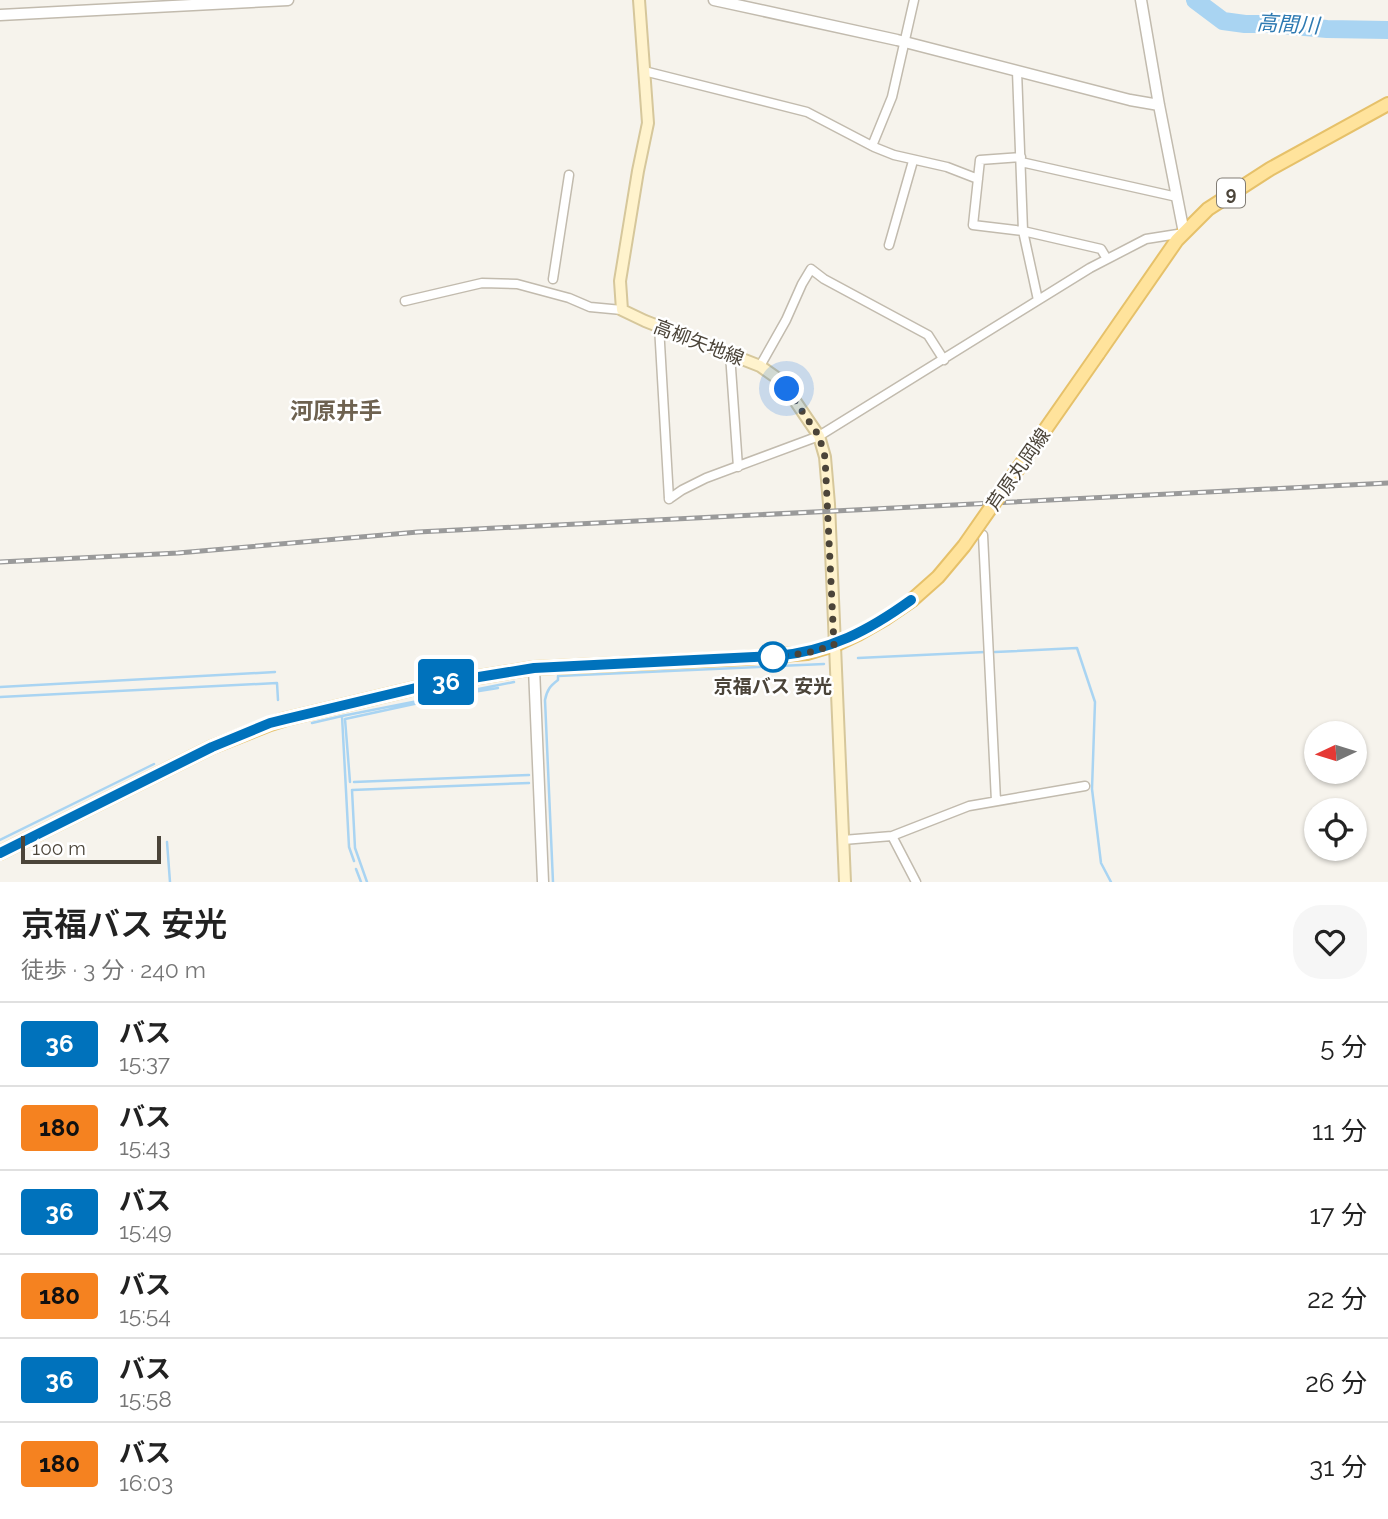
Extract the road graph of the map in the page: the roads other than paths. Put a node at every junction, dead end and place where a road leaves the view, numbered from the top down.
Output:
1 (288, 0) edge
2 (639, 0) edge
3 (714, 0) edge
4 (914, 0) edge
5 (1141, 0) edge
6 (0, 15) edge
7 (904, 42) junction
8 (644, 71) junction
9 (1017, 71) junction
10 (1388, 104) edge
11 (1159, 105) junction
12 (872, 146) junction
13 (1021, 159) junction
14 (913, 161) junction
15 (569, 175) dead end
16 (978, 179) junction
17 (1177, 197) junction
18 (1023, 231) junction
19 (1184, 233) junction
20 (890, 245) dead end
21 (1107, 259) junction
22 (553, 279) dead end
23 (1038, 300) junction
24 (405, 301) dead end
25 (622, 310) junction
26 (659, 326) junction
27 (730, 354) junction
28 (944, 360) junction
29 (760, 366) junction
30 (819, 436) junction
31 (738, 467) junction
32 (983, 535) dead end
33 (834, 645) junction
34 (534, 668) junction
35 (1085, 786) dead end
36 (996, 801) junction
37 (892, 836) junction
38 (843, 840) junction
39 (0, 853) edge
40 (543, 882) edge
41 (845, 882) edge
42 (916, 882) edge

1 - 6 street
2 - 8 main road
3 - 7 street
4 - 7 street
5 - 11 street
7 - 9 street
7 - 12 street
8 - 12 street
8 - 25 main road
9 - 11 street
9 - 13 street
10 - 19 main road, 9
11 - 17 street
12 - 14 street
13 - 16 street
13 - 17 street
13 - 18 street
14 - 16 street
14 - 20 street
15 - 22 street
16 - 18 street
17 - 19 street
18 - 21 street
18 - 23 street
19 - 21 street
19 - 33 main road, 芦原丸岡線 / 9, bridge
21 - 23 street
23 - 28 street
24 - 25 street
25 - 26 main road, 高柳矢地線
26 - 27 main road, 高柳矢地線
26 - 31 street
27 - 29 main road, 高柳矢地線
27 - 31 street
28 - 29 street
28 - 30 street
29 - 30 main road, 高柳矢地線
30 - 31 street
30 - 33 main road, 高柳矢地線
32 - 36 street
33 - 34 main road, 9
33 - 38 main road, 高柳矢地線
34 - 39 main road, 9
34 - 40 street
35 - 36 street
36 - 37 street
37 - 38 street
37 - 42 street
38 - 41 main road, 高柳矢地線

